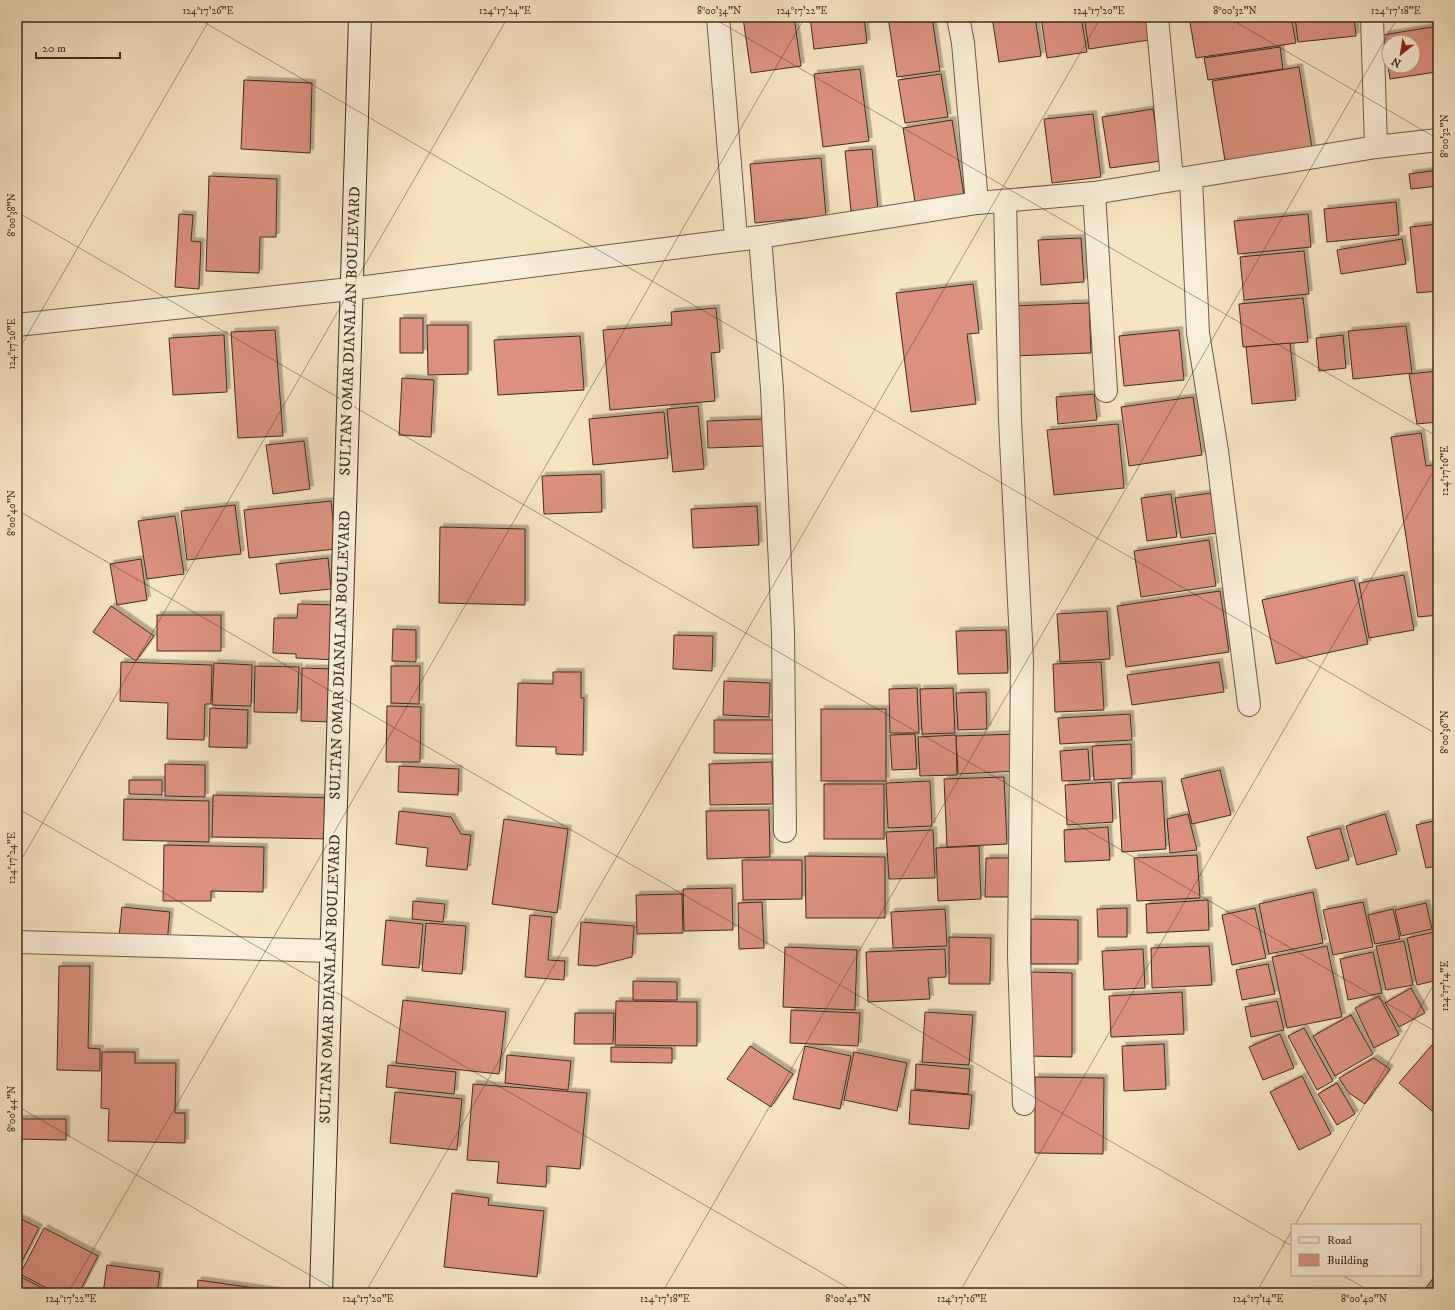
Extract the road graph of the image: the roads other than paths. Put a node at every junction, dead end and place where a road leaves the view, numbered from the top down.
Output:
1 (360, 17) edge
2 (718, 17) edge
3 (958, 17) edge
4 (1157, 17) edge
5 (1372, 18) dead end
6 (1438, 140) edge
7 (1376, 147) junction
8 (1182, 179) junction
9 (1094, 193) junction
10 (1005, 201) junction
11 (977, 203) junction
12 (760, 237) junction
13 (736, 238) junction
14 (350, 289) junction
15 (17, 325) edge
16 (1106, 391) dead end
17 (1249, 705) dead end
18 (785, 831) dead end
19 (17, 942) edge
20 (331, 951) junction
21 (1024, 1104) dead end
22 (321, 1293) edge

1 - 14 street, SULTAN OMAR DIANALAN BOULEVARD
2 - 13 street
3 - 11 street
4 - 8 street
5 - 7 street
6 - 7 street
7 - 8 street
8 - 9 street
8 - 17 street
9 - 10 street
9 - 16 street
10 - 11 street
10 - 21 street
11 - 12 street
12 - 13 street
12 - 18 street
13 - 14 street
14 - 15 street
14 - 20 street, SULTAN OMAR DIANALAN BOULEVARD
19 - 20 street
20 - 22 street, SULTAN OMAR DIANALAN BOULEVARD

